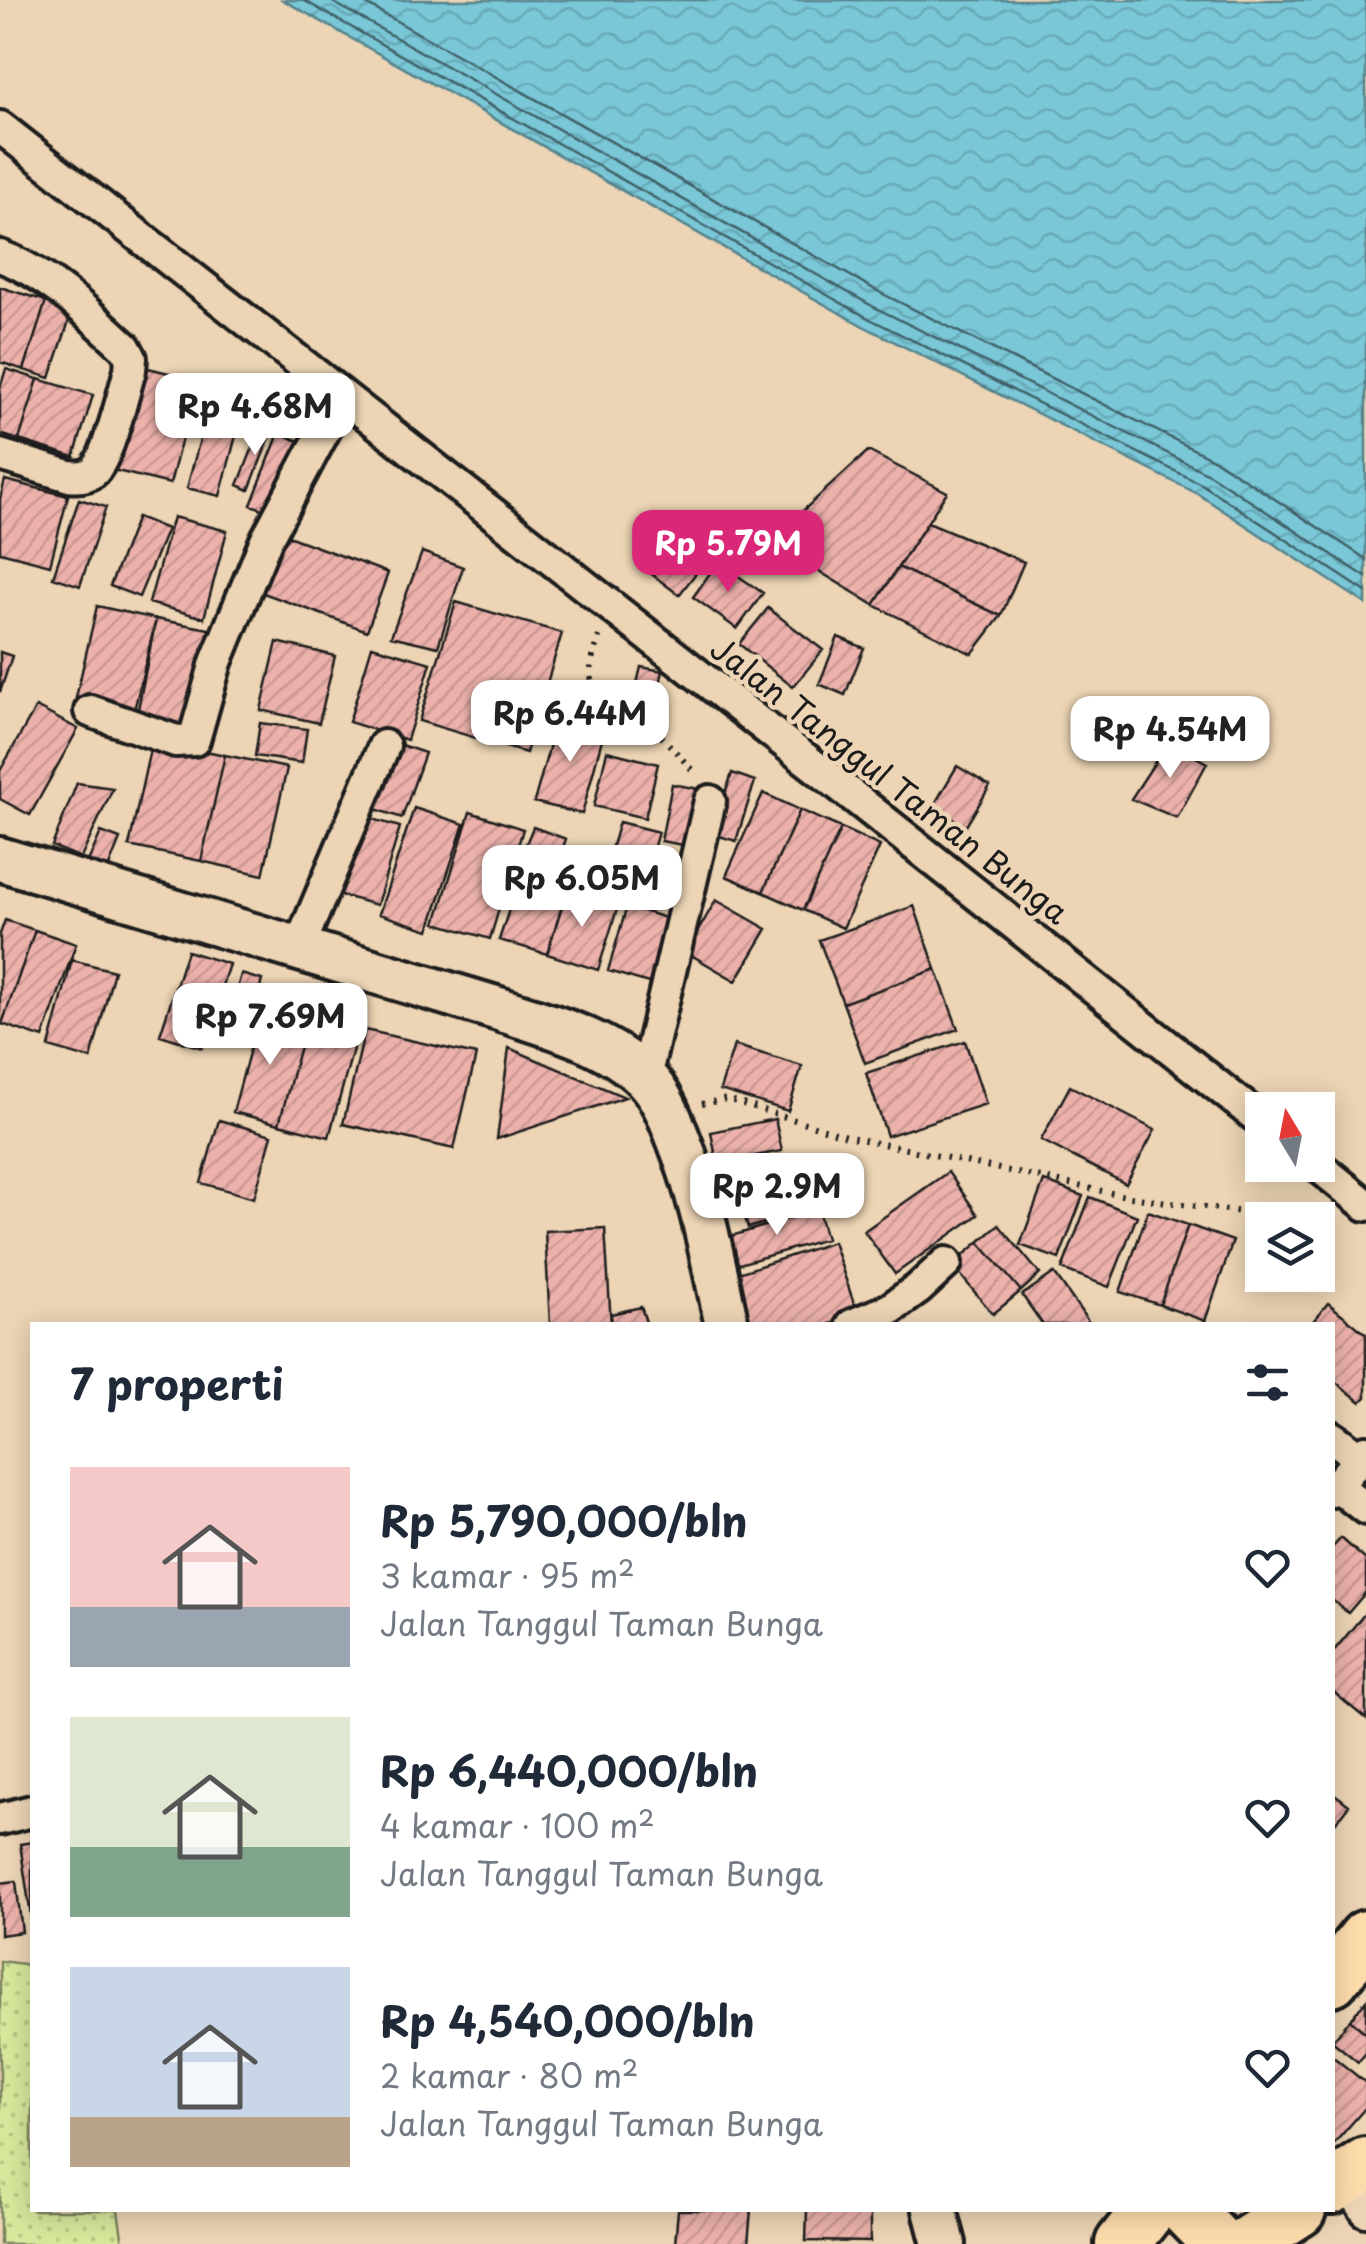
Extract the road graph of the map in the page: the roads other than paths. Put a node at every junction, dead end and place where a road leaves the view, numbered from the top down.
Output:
1 (0, 127) edge
2 (0, 256) edge
3 (342, 397) junction
4 (0, 455) edge
5 (90, 711) dead end
6 (384, 746) dead end
7 (710, 801) road end
8 (0, 859) edge
9 (298, 950) junction
10 (656, 1094) junction
11 (1245, 1107) edge
12 (1331, 1182) edge
13 (1357, 1213) edge
14 (946, 1263) dead end
15 (726, 1322) edge
16 (859, 1322) edge
17 (1335, 1439) edge
18 (1363, 1454) edge
19 (1335, 1489) edge
20 (1366, 1509) edge
21 (30, 1812) edge
22 (0, 1819) edge
23 (1366, 1937) edge
24 (1335, 1975) edge
25 (936, 2212) edge
26 (1147, 2212) edge
27 (1188, 2212) edge
28 (1296, 2212) edge
29 (944, 2244) edge
30 (1122, 2244) edge
31 (1219, 2244) edge
32 (1246, 2244) edge

1 - 3 street, Jalan Tanggul Taman Bunga
2 - 4 street
3 - 5 street
3 - 11 street, Jalan Tanggul Taman Bunga
6 - 9 street
7 - 10 street
8 - 9 street
9 - 10 street
10 - 15 street
12 - 13 street
14 - 16 street
17 - 18 street
18 - 19 street
19 - 20 street
21 - 22 street
23 - 24 highway
25 - 29 street
26 - 30 highway
27 - 31 highway
28 - 32 highway

